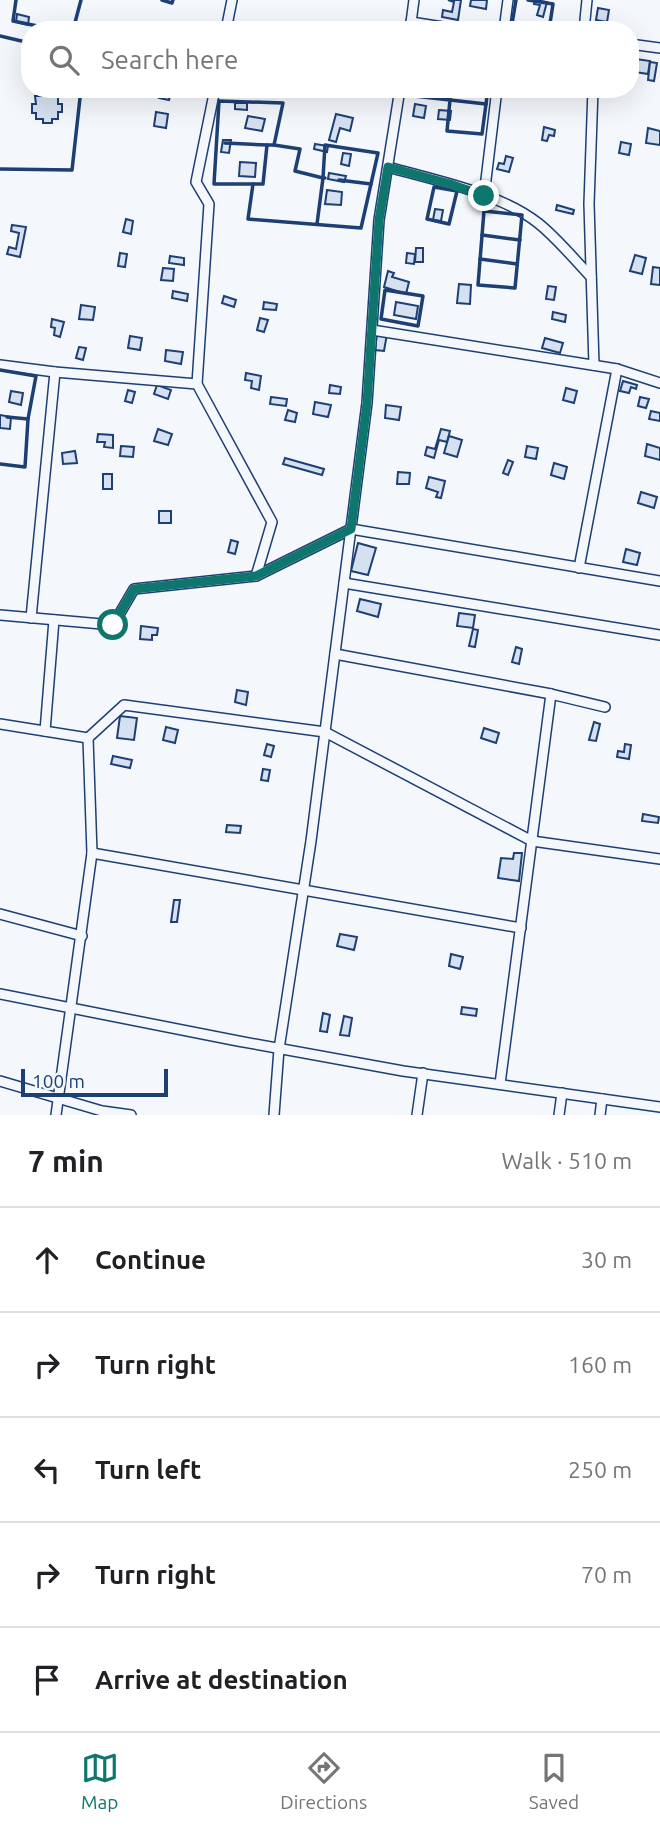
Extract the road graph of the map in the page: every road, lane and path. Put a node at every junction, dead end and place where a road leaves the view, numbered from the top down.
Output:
1 (232, 0) edge
2 (414, 0) edge
3 (508, 0) edge
4 (587, 0) edge
5 (228, 21) edge
6 (412, 21) edge
7 (505, 21) edge
8 (585, 21) edge
9 (639, 45) edge
10 (660, 48) edge
11 (213, 98) edge
12 (399, 98) edge
13 (496, 98) edge
14 (593, 98) edge
15 (388, 167) junction
16 (484, 196) junction
17 (591, 277) junction
18 (372, 330) junction
19 (0, 365) edge
20 (594, 366) junction
21 (617, 369) junction
22 (55, 372) junction
23 (660, 383) edge
24 (197, 384) junction
25 (351, 529) junction
26 (579, 568) junction
27 (256, 576) junction
28 (660, 581) edge
29 (344, 583) junction
30 (0, 615) edge
31 (31, 618) junction
32 (54, 620) junction
33 (660, 635) edge
34 (335, 654) junction
35 (551, 694) junction
36 (605, 707) dead end
37 (0, 724) edge
38 (45, 731) junction
39 (325, 732) junction
40 (88, 738) junction
41 (533, 841) junction
42 (93, 853) junction
43 (660, 859) edge
44 (303, 890) junction
45 (0, 914) edge
46 (521, 928) junction
47 (82, 936) junction
48 (0, 994) edge
49 (72, 1008) junction
50 (279, 1049) junction
51 (423, 1073) junction
52 (0, 1081) edge
53 (500, 1084) junction
54 (562, 1093) junction
55 (58, 1098) junction
56 (602, 1098) junction
57 (660, 1107) edge
58 (56, 1115) edge
59 (131, 1115) edge
60 (275, 1115) edge
61 (417, 1115) edge
62 (559, 1115) edge
63 (600, 1115) edge

1 - 5 street
2 - 6 street
3 - 7 street
4 - 8 street
9 - 10 street
11 - 24 street
12 - 15 street
13 - 16 street
14 - 17 street
15 - 16 street
15 - 18 street
16 - 17 street
17 - 20 street
18 - 20 street
18 - 25 street
19 - 22 street
20 - 21 street
21 - 23 street
21 - 26 street
22 - 24 street
22 - 31 street
24 - 27 street
25 - 26 street
25 - 27 street
25 - 29 street
26 - 28 street
27 - 32 street
29 - 33 street
29 - 34 street
30 - 31 street
31 - 32 street
32 - 38 street
34 - 35 street
34 - 39 street
35 - 36 street
35 - 41 street
37 - 38 street
38 - 40 street
39 - 40 street
39 - 41 street
39 - 44 street
40 - 42 street
41 - 43 street
41 - 46 street
42 - 44 street
42 - 47 street
44 - 46 street
44 - 50 street
45 - 47 street
46 - 53 street
47 - 49 street
48 - 49 street
49 - 50 street
49 - 55 street
50 - 51 street
50 - 60 street
51 - 53 street
51 - 61 street
52 - 55 street
53 - 54 street
54 - 56 street
54 - 62 street
55 - 58 street
55 - 59 street
56 - 57 street
56 - 63 street

